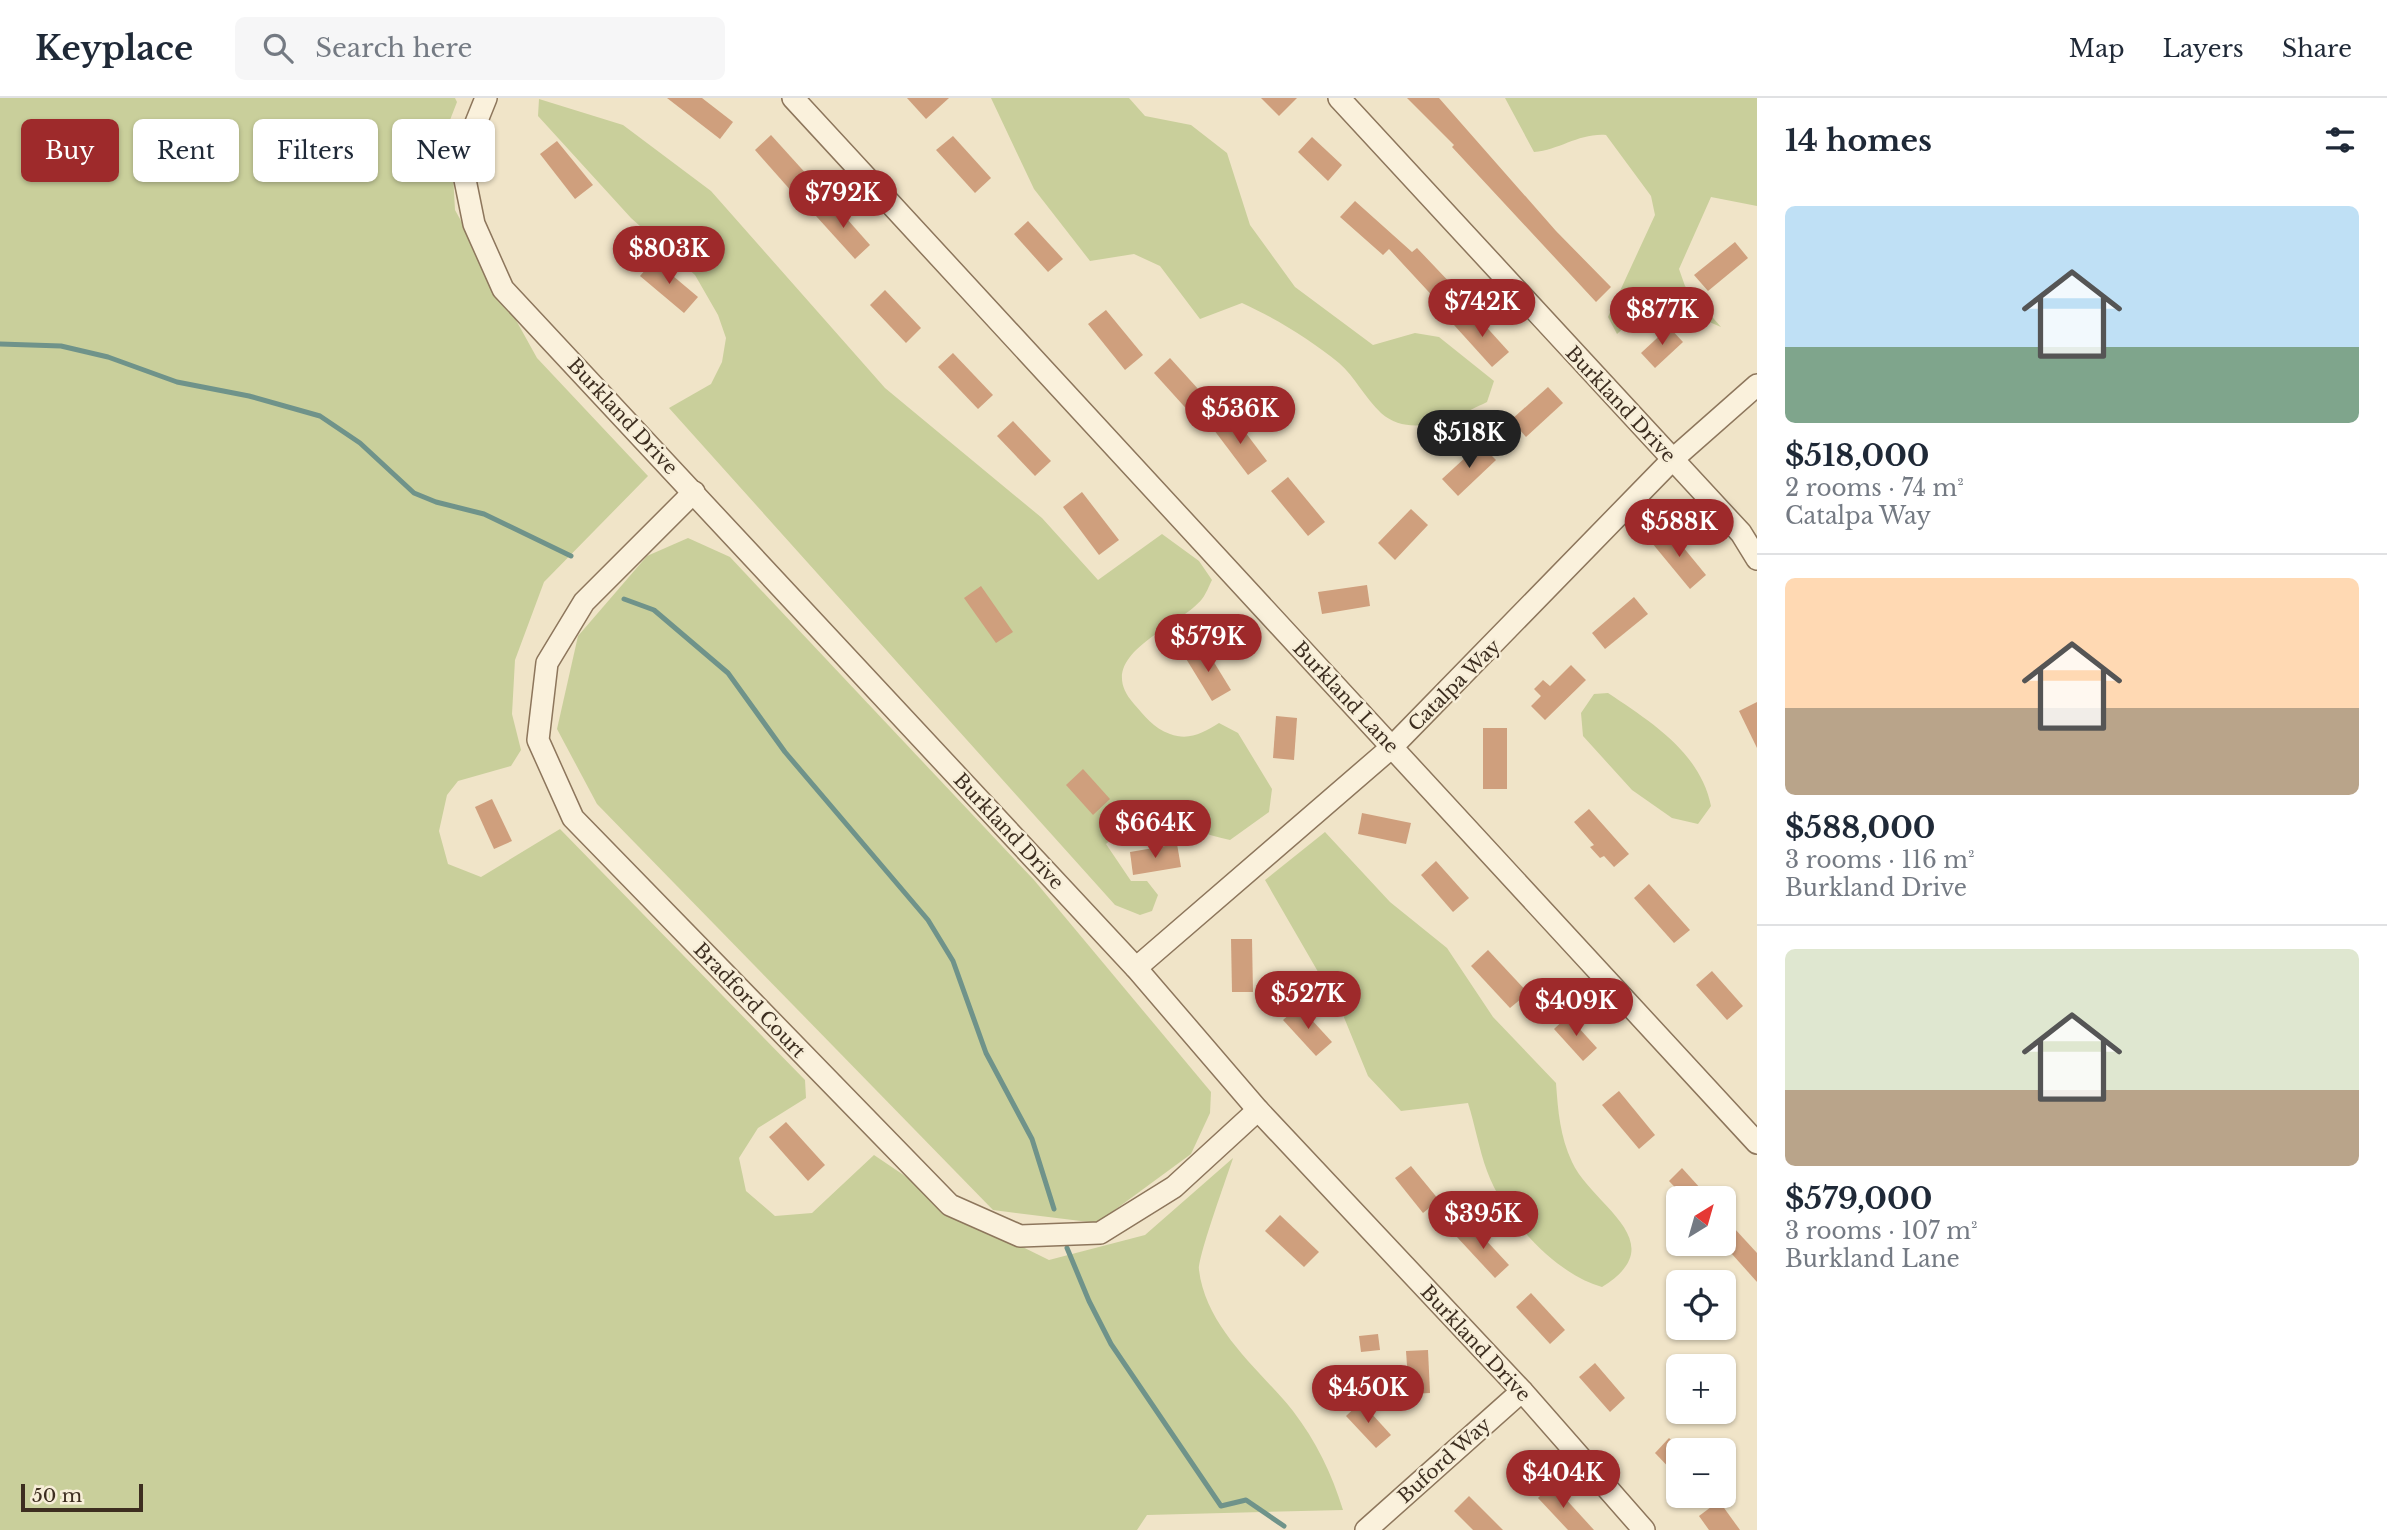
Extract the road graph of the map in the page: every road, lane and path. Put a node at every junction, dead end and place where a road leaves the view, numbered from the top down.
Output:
1 (486, 98) edge
2 (793, 98) edge
3 (1339, 98) edge
4 (1757, 385) edge
5 (1672, 460) junction
6 (694, 492) junction
7 (1757, 559) edge
8 (1392, 747) junction
9 (1136, 968) junction
10 (1258, 1110) junction
11 (1757, 1143) edge
12 (1522, 1391) junction
13 (1366, 1530) edge
14 (1644, 1530) edge

1 - 6 street, Burkland Drive
2 - 8 street, Burkland Lane
3 - 5 street, Burkland Drive
4 - 5 street, Catalpa Way
5 - 7 street, Burkland Drive
5 - 8 street, Catalpa Way
6 - 9 street, Burkland Drive
6 - 10 street, Bradford Court
8 - 9 street, Catalpa Way
8 - 11 street, Burkland Lane
9 - 10 street, Burkland Drive
10 - 12 street, Burkland Drive
12 - 13 street, Buford Way
12 - 14 street, Burkland Drive

